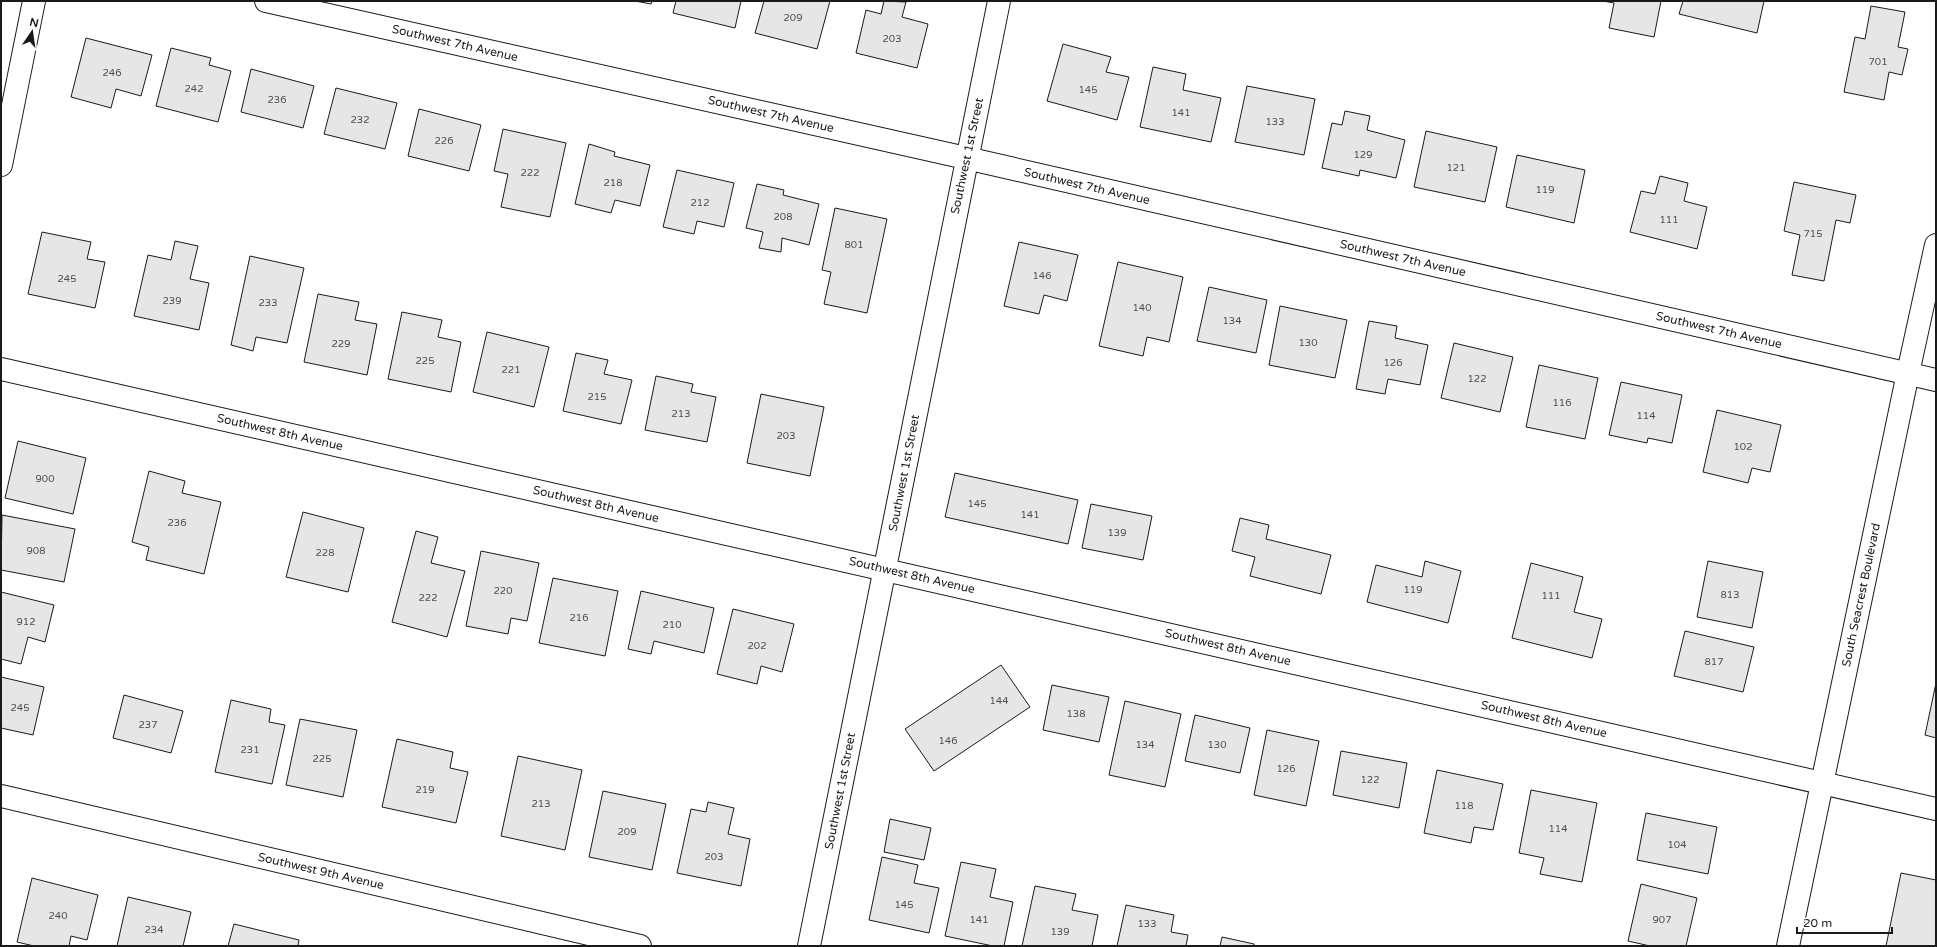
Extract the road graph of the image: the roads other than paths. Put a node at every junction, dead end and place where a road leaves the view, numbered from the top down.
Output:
1 (34, 1) edge
2 (266, 1) edge
3 (999, 1) edge
4 (966, 158) junction
5 (1, 165) edge
6 (1936, 245) edge
7 (1, 369) edge
8 (1908, 373) junction
9 (1936, 380) edge
10 (885, 569) junction
11 (1822, 783) junction
12 (1, 796) edge
13 (1936, 809) edge
14 (640, 946) edge
15 (809, 946) edge
16 (1788, 946) edge

1 - 5 street
2 - 4 street, Southwest 7th Avenue
3 - 4 street, Southwest 1st Street
4 - 8 street, Southwest 7th Avenue
4 - 10 street, Southwest 1st Street
6 - 8 street, South Seacrest Boulevard
7 - 10 street, Southwest 8th Avenue
8 - 9 street, Southwest 7th Avenue
8 - 11 street, South Seacrest Boulevard
10 - 11 street, Southwest 8th Avenue
10 - 15 street, Southwest 1st Street
11 - 13 street, Southwest 8th Avenue
11 - 16 street, South Seacrest Boulevard
12 - 14 street, Southwest 9th Avenue

